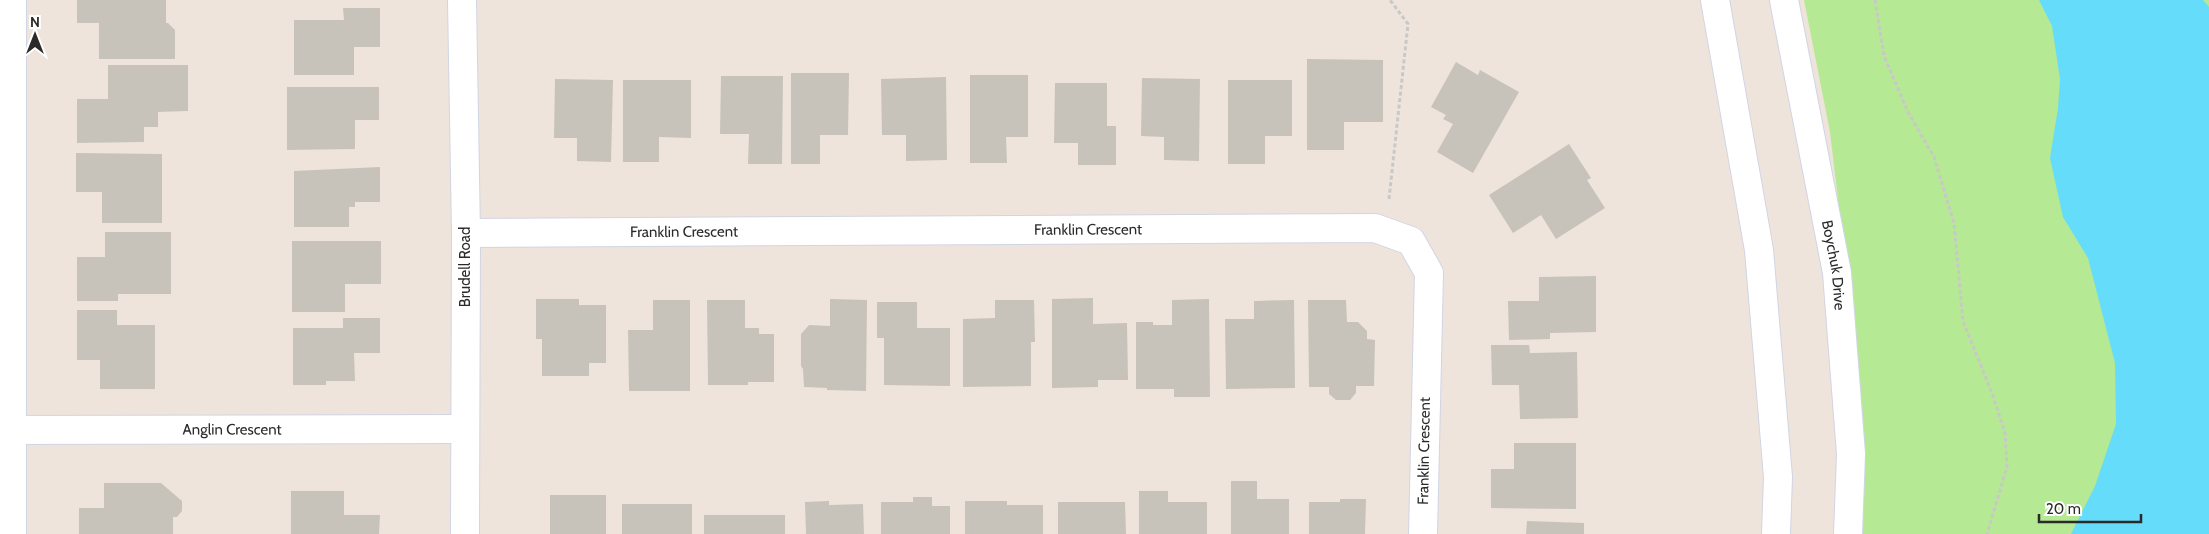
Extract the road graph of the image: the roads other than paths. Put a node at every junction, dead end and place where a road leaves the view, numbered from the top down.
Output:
1 (12, 0) edge
2 (462, 0) edge
3 (1715, 0) edge
4 (1784, 0) edge
5 (466, 233) junction
6 (465, 429) junction
7 (5, 430) edge
8 (12, 534) edge
9 (465, 534) edge
10 (1422, 534) edge
11 (1776, 534) edge
12 (1848, 534) edge

1 - 7 street
2 - 5 street, Brudell Road
3 - 11 street
4 - 12 street, Boychuk Drive
5 - 6 street, Brudell Road
5 - 10 street, Franklin Crescent
6 - 7 street, Anglin Crescent
6 - 9 street, Brudell Road
7 - 8 street

